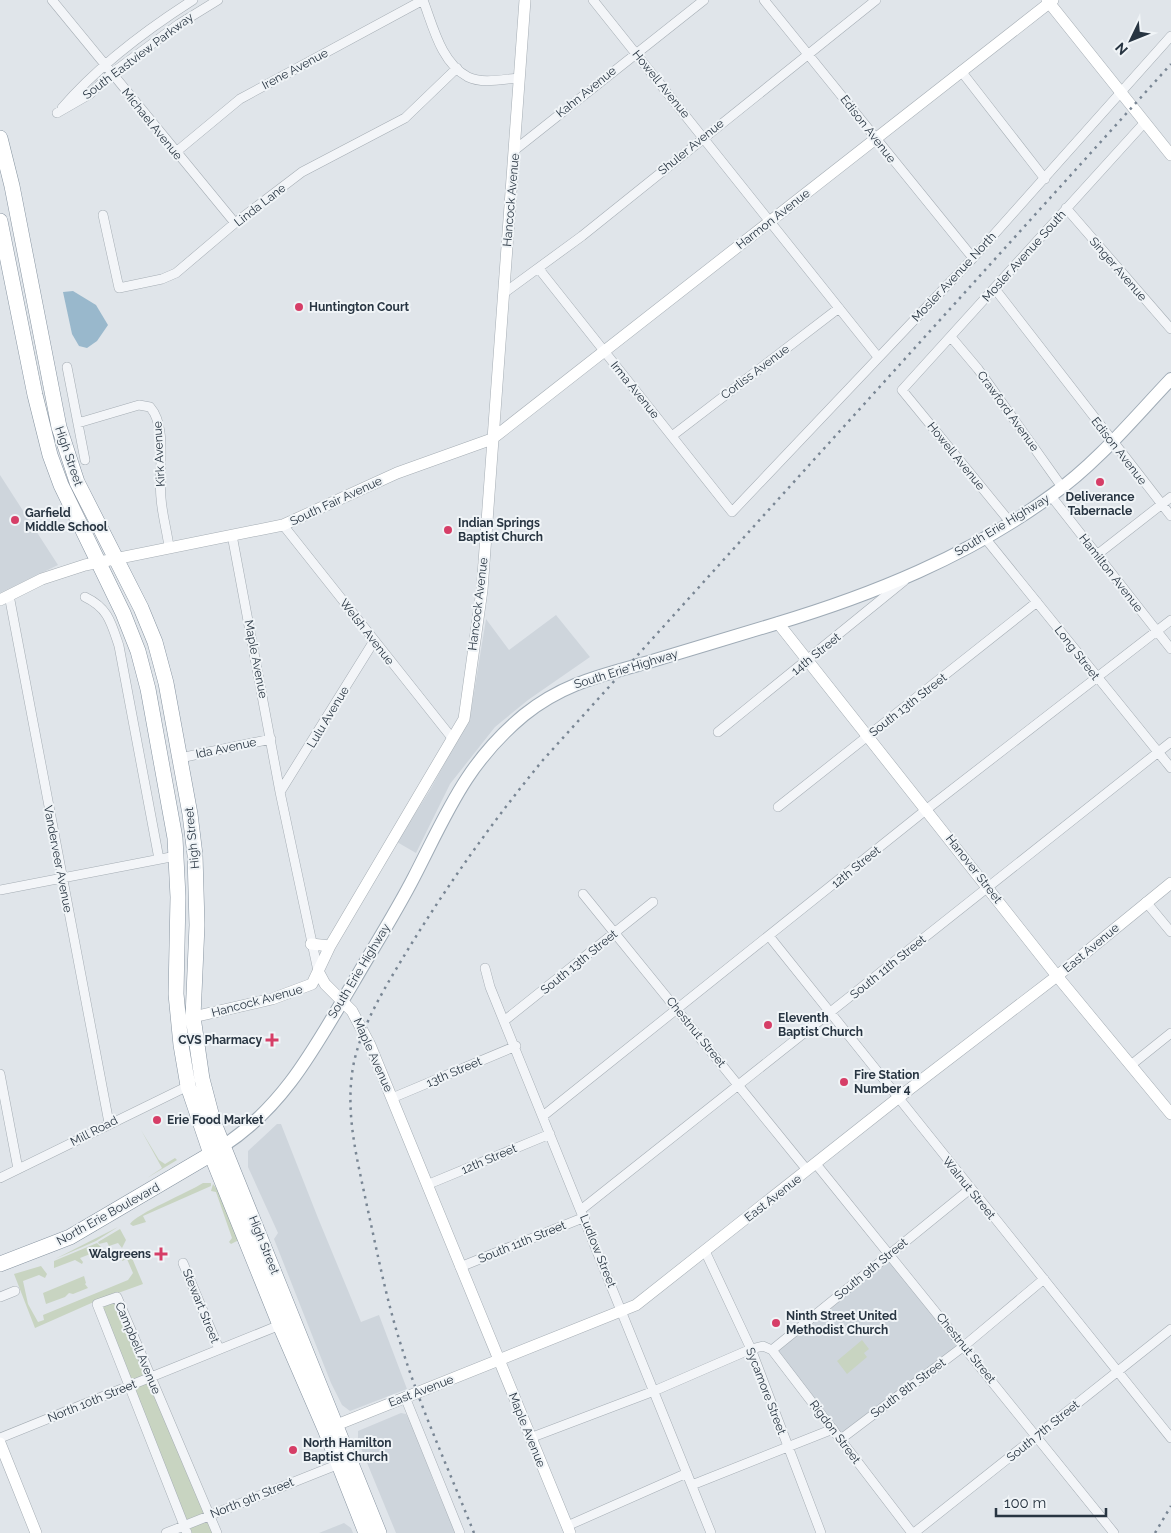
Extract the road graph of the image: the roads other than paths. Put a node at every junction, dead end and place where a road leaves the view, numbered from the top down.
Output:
1 (52, 0) edge
2 (193, 0) edge
3 (218, 0) edge
4 (423, 0) edge
5 (525, 0) edge
6 (593, 0) edge
7 (704, 0) edge
8 (764, 0) edge
9 (876, 0) edge
10 (1050, 1) edge
11 (1171, 36) edge
12 (635, 53) junction
13 (807, 54) junction
14 (105, 66) junction
15 (457, 68) junction
16 (961, 71) junction
17 (111, 74) junction
18 (519, 78) junction
19 (1121, 93) junction
20 (1145, 122) junction
21 (703, 137) junction
22 (0, 138) edge
23 (875, 139) junction
24 (516, 149) junction
25 (176, 152) junction
26 (1171, 155) edge
27 (1045, 178) junction
28 (1066, 208) junction
29 (103, 215) dead end
30 (0, 221) edge
31 (770, 221) junction
32 (235, 223) junction
33 (973, 258) junction
34 (539, 269) junction
35 (995, 289) junction
36 (504, 293) junction
37 (839, 308) junction
38 (1171, 329) edge
39 (951, 337) junction
40 (604, 352) junction
41 (878, 356) junction
42 (67, 367) dead end
43 (1171, 379) edge
44 (902, 390) joint
45 (78, 423) junction
46 (672, 436) junction
47 (492, 439) junction
48 (1112, 442) junction
49 (85, 460) dead end
50 (1062, 487) junction
51 (1051, 496) junction
52 (1171, 497) edge
53 (1162, 505) junction
54 (732, 512) joint
55 (1171, 516) edge
56 (1010, 522) junction
57 (283, 525) junction
58 (232, 535) junction
59 (985, 538) junction
60 (170, 547) junction
61 (1098, 554) junction
62 (117, 558) junction
63 (98, 562) junction
64 (912, 574) junction
65 (5, 597) edge
66 (85, 597) dead end
67 (1037, 602) junction
68 (1171, 620) edge
69 (778, 623) junction
70 (1156, 631) junction
71 (374, 641) junction
72 (1171, 649) edge
73 (808, 661) junction
74 (1095, 677) junction
75 (718, 732) dead end
76 (868, 736) junction
77 (452, 738) junction
78 (271, 739) junction
79 (1171, 742) edge
80 (1158, 752) junction
81 (180, 758) junction
82 (1171, 768) edge
83 (280, 792) junction
84 (778, 807) dead end
85 (927, 809) junction
86 (176, 856) junction
87 (159, 859) junction
88 (62, 878) junction
89 (1171, 883) edge
90 (988, 889) junction
91 (0, 890) edge
92 (583, 894) dead end
93 (653, 902) dead end
94 (1146, 902) junction
95 (616, 932) junction
96 (1171, 932) edge
97 (769, 936) junction
98 (311, 944) junction
99 (330, 946) junction
100 (486, 968) dead end
101 (318, 971) junction
102 (1058, 976) junction
103 (342, 1001) junction
104 (676, 1008) junction
105 (830, 1013) junction
106 (193, 1017) junction
107 (504, 1021) junction
108 (1171, 1033) edge
109 (516, 1046) junction
110 (1131, 1064) junction
111 (0, 1074) edge
112 (739, 1085) junction
113 (188, 1086) junction
114 (392, 1098) junction
115 (898, 1098) junction
116 (1171, 1114) edge
117 (543, 1116) junction
118 (109, 1123) junction
119 (550, 1134) junction
120 (217, 1150) junction
121 (812, 1167) junction
122 (18, 1169) junction
123 (0, 1178) edge
124 (429, 1184) junction
125 (970, 1189) junction
126 (583, 1213) junction
127 (706, 1251) junction
128 (889, 1255) junction
129 (184, 1263) dead end
130 (0, 1264) edge
131 (460, 1267) junction
132 (1044, 1279) junction
133 (15, 1291) dead end
134 (0, 1297) edge
135 (623, 1311) junction
136 (280, 1326) junction
137 (297, 1327) junction
138 (1171, 1329) edge
139 (964, 1346) junction
140 (219, 1349) junction
141 (751, 1349) junction
142 (772, 1350) junction
143 (499, 1360) junction
144 (1118, 1370) junction
145 (150, 1378) junction
146 (130, 1386) junction
147 (654, 1391) junction
148 (406, 1397) junction
149 (331, 1427) junction
150 (833, 1429) junction
151 (1037, 1436) junction
152 (0, 1438) edge
153 (530, 1438) junction
154 (1171, 1438) edge
155 (841, 1439) junction
156 (0, 1443) edge
157 (788, 1446) junction
158 (338, 1464) junction
159 (687, 1473) junction
160 (692, 1485) junction
161 (209, 1515) junction
162 (185, 1529) edge
163 (568, 1529) edge
164 (36, 1533) edge
165 (166, 1533) edge
166 (216, 1533) edge
167 (366, 1533) edge
168 (380, 1533) edge
169 (460, 1533) edge
170 (711, 1533) edge
171 (821, 1533) edge
172 (913, 1533) edge
173 (1114, 1533) edge

1 - 14 street, Michael Avenue
2 - 14 street, South Eastview Parkway
3 - 17 street, South Eastview Parkway
4 - 15 street
4 - 25 street, Irene Avenue
5 - 18 street, Hancock Avenue
6 - 12 street, Howell Avenue
7 - 12 street, Kahn Avenue
8 - 13 street, Edison Avenue
9 - 13 street, Shuler Avenue
10 - 16 street, Harmon Avenue
10 - 19 street
11 - 19 street, Mosler Avenue North
12 - 21 street, Howell Avenue
12 - 24 street, Kahn Avenue
13 - 21 street, Shuler Avenue
13 - 23 street, Edison Avenue
14 - 17 street, Michael Avenue
14 - 17 street, South Eastview Parkway
15 - 18 street
15 - 32 street, Linda Lane
16 - 23 street, Harmon Avenue
16 - 27 street
17 - 25 street, Michael Avenue
18 - 24 street, Hancock Avenue
19 - 20 street
19 - 27 street, Mosler Avenue North
20 - 26 street
20 - 28 street, Mosler Avenue South
21 - 31 street, Howell Avenue
21 - 34 street, Shuler Avenue
22 - 62 highway, High Street
23 - 31 street, Harmon Avenue
23 - 33 street, Edison Avenue
24 - 36 street, Hancock Avenue
25 - 32 street, Michael Avenue
27 - 33 street, Mosler Avenue North
28 - 35 street, Mosler Avenue South
28 - 38 street, Singer Avenue
29 - 32 street, Linda Lane
30 - 63 highway, High Street
31 - 37 street, Howell Avenue
31 - 40 street, Harmon Avenue
33 - 41 street, Mosler Avenue North
34 - 36 street, Shuler Avenue
34 - 40 street, Irma Avenue
35 - 39 street, Mosler Avenue South
35 - 48 street, Edison Avenue
36 - 47 street, Hancock Avenue
37 - 41 street, Howell Avenue
37 - 46 street, Corliss Avenue
39 - 44 street, Mosler Avenue South
39 - 50 street, Crawford Avenue
40 - 46 street, Irma Avenue
40 - 47 street, Harmon Avenue
41 - 54 street, Mosler Avenue North
42 - 45 street
43 - 48 main road, South Erie Highway
44 - 56 street, Howell Avenue
45 - 49 street
45 - 60 street, Kirk Avenue
46 - 54 street, Irma Avenue
47 - 57 street, South Fair Avenue
47 - 77 street, Hancock Avenue
48 - 50 main road, South Erie Highway
48 - 53 street, Edison Avenue
50 - 51 main road, South Erie Highway
51 - 56 main road, South Erie Highway
51 - 61 street, Hamilton Avenue
52 - 53 street
53 - 55 street, Edison Avenue
53 - 61 street
56 - 59 main road, South Erie Highway
57 - 58 street, South Fair Avenue
57 - 71 street, Welsh Avenue
58 - 60 street, South Fair Avenue
58 - 78 street, Maple Avenue
59 - 64 main road, South Erie Highway
59 - 67 street, Long Street
60 - 62 street, South Fair Avenue
61 - 70 street, Hamilton Avenue
62 - 63 street, South Fair Avenue
62 - 81 highway, High Street
63 - 65 street, South Fair Avenue
63 - 86 highway, High Street
64 - 69 main road, South Erie Highway
64 - 73 street, 14th Street
65 - 88 street, Vanderveer Avenue
66 - 87 street
67 - 74 street, Long Street
67 - 76 street, South 13th Street
68 - 70 street, 12th Street
69 - 73 street, Hanover Street
69 - 103 main road, South Erie Highway
70 - 72 street, Hamilton Avenue
70 - 74 street, 12th Street
71 - 77 street, Welsh Avenue
71 - 83 street, Lulu Avenue
73 - 75 street, 14th Street
73 - 76 street, Hanover Street
74 - 80 street, Long Street
74 - 85 street, 12th Street
76 - 84 street, South 13th Street
76 - 85 street, Hanover Street
77 - 99 street, Hancock Avenue
78 - 81 street, Ida Avenue
78 - 83 street, Maple Avenue
79 - 80 street, South 11th Street
80 - 82 street, Long Street
80 - 90 street, South 11th Street
81 - 106 highway, High Street
83 - 98 street, Maple Avenue
85 - 90 street, Hanover Street
85 - 97 street, 12th Street
86 - 87 street
86 - 113 highway, High Street
87 - 88 street
88 - 91 street
88 - 118 street, Vanderveer Avenue
89 - 94 street, East Avenue
90 - 102 street, Hanover Street
90 - 105 street, South 11th Street
92 - 95 street, Chestnut Street
93 - 95 street, South 13th Street
94 - 96 street
94 - 102 street, East Avenue
95 - 104 street, Chestnut Street
95 - 107 street, South 13th Street
97 - 104 street, 12th Street
97 - 105 street, Walnut Street
98 - 99 street
98 - 101 street, Maple Avenue
99 - 101 street, Hancock Avenue
100 - 107 street, Ludlow Street
101 - 103 street, Maple Avenue
101 - 106 street, Hancock Avenue
102 - 110 street, Hanover Street
102 - 115 street, East Avenue
103 - 114 street, Maple Avenue
103 - 120 main road, South Erie Highway
104 - 112 street, Chestnut Street
104 - 117 street, 12th Street
105 - 112 street, South 11th Street
105 - 115 street, Walnut Street
106 - 120 highway, High Street
107 - 109 street, Ludlow Street
108 - 110 street
109 - 114 street, 13th Street
109 - 117 street, Ludlow Street
110 - 116 street, Hanover Street
111 - 122 street
112 - 121 street, Chestnut Street
112 - 126 street, South 11th Street
113 - 118 street, Mill Road
113 - 120 highway, High Street
114 - 124 street, Maple Avenue
115 - 121 street, East Avenue
115 - 125 street, Walnut Street
117 - 119 street, Ludlow Street
118 - 122 street, Mill Road
119 - 124 street, 12th Street
119 - 126 street, Ludlow Street
120 - 130 highway, North Erie Boulevard
120 - 136 highway, High Street
120 - 137 highway, High Street
121 - 127 street, East Avenue
121 - 128 street, Chestnut Street
122 - 123 street, Mill Road
124 - 131 street, Maple Avenue
125 - 128 street, South 9th Street
125 - 132 street, Walnut Street
126 - 131 street, South 11th Street
126 - 135 street, Ludlow Street
127 - 135 street, East Avenue
127 - 141 street, Sycamore Street
128 - 139 street, Chestnut Street
128 - 142 street, South 9th Street
129 - 140 street, Stewart Street
131 - 143 street, Maple Avenue
132 - 139 street, South 8th Street
132 - 144 street, Walnut Street
133 - 134 street
135 - 143 street, East Avenue
135 - 147 street, Ludlow Street
136 - 137 street, North 10th Street
136 - 140 street, North 10th Street
136 - 149 highway, High Street
137 - 149 highway, High Street
138 - 144 street, South 7th Street
139 - 151 street, Chestnut Street
139 - 155 street, South 8th Street
140 - 145 street, North 10th Street
141 - 142 street
141 - 147 street
141 - 157 street, Sycamore Street
142 - 150 street, Rigdon Street
143 - 148 street, East Avenue
143 - 153 street, Maple Avenue
144 - 151 street, South 7th Street
144 - 154 street, Walnut Street
145 - 146 street, North 10th Street
145 - 146 street, Campbell Avenue
145 - 161 street, Campbell Avenue
146 - 152 street, North 10th Street
146 - 162 street, Campbell Avenue
147 - 153 street
147 - 159 street, Ludlow Street
148 - 149 street, East Avenue
148 - 169 street
149 - 158 highway, High Street
149 - 168 highway, High Street
150 - 155 street, Rigdon Street
150 - 157 street
151 - 172 street, South 7th Street
151 - 173 street, Chestnut Street
153 - 163 street, Maple Avenue
155 - 172 street, Rigdon Street
156 - 164 street
157 - 160 street
157 - 171 street, Sycamore Street
158 - 161 street, North 9th Street
158 - 167 highway, High Street
159 - 160 street, Ludlow Street
159 - 163 street
160 - 170 street, Ludlow Street
161 - 162 street, North 9th Street
161 - 166 street, Campbell Avenue
162 - 165 street, North 9th Street

